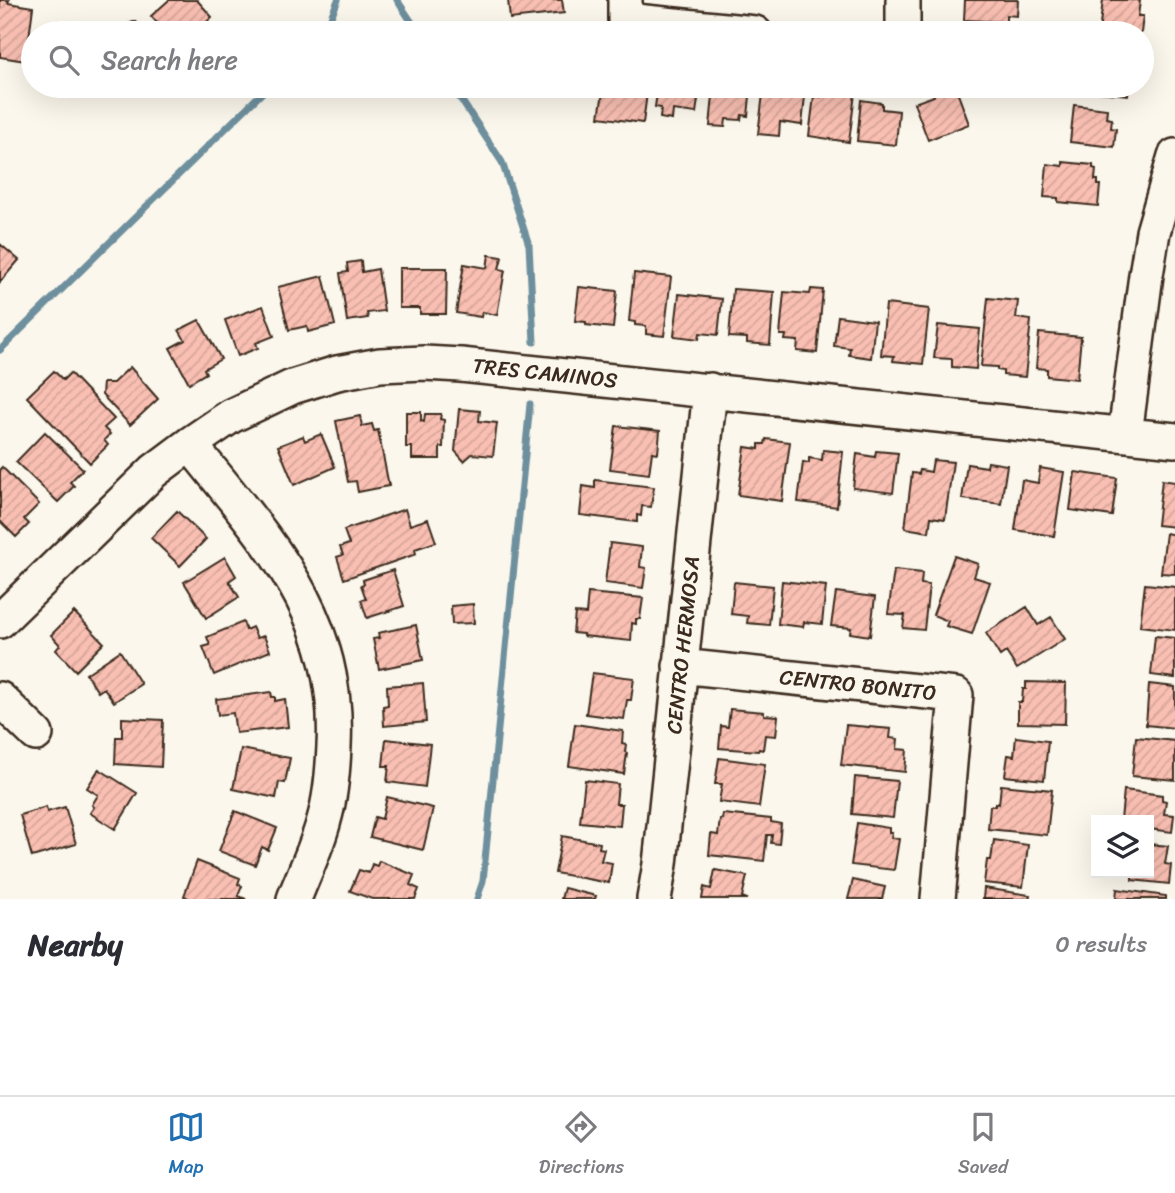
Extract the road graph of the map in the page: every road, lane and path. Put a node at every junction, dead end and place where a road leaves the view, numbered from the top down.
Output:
1 (903, 0) edge
2 (625, 10) edge
3 (687, 21) edge
4 (903, 21) edge
5 (1175, 156) edge
6 (710, 390) junction
7 (1125, 435) junction
8 (1175, 440) edge
9 (190, 444) junction
10 (0, 621) edge
11 (680, 666) junction
12 (0, 699) edge
13 (36, 734) dead end
14 (294, 899) edge
15 (654, 899) edge
16 (938, 899) edge

1 - 4 street
2 - 3 street
5 - 7 street
6 - 7 street, TRES CAMINOS
6 - 9 street, TRES CAMINOS
6 - 11 street, CENTRO HERMOSA
7 - 8 street, TRES CAMINOS
9 - 10 street, TRES CAMINOS
9 - 14 street
11 - 15 street, CENTRO HERMOSA
11 - 16 street, CENTRO BONITO
12 - 13 street

